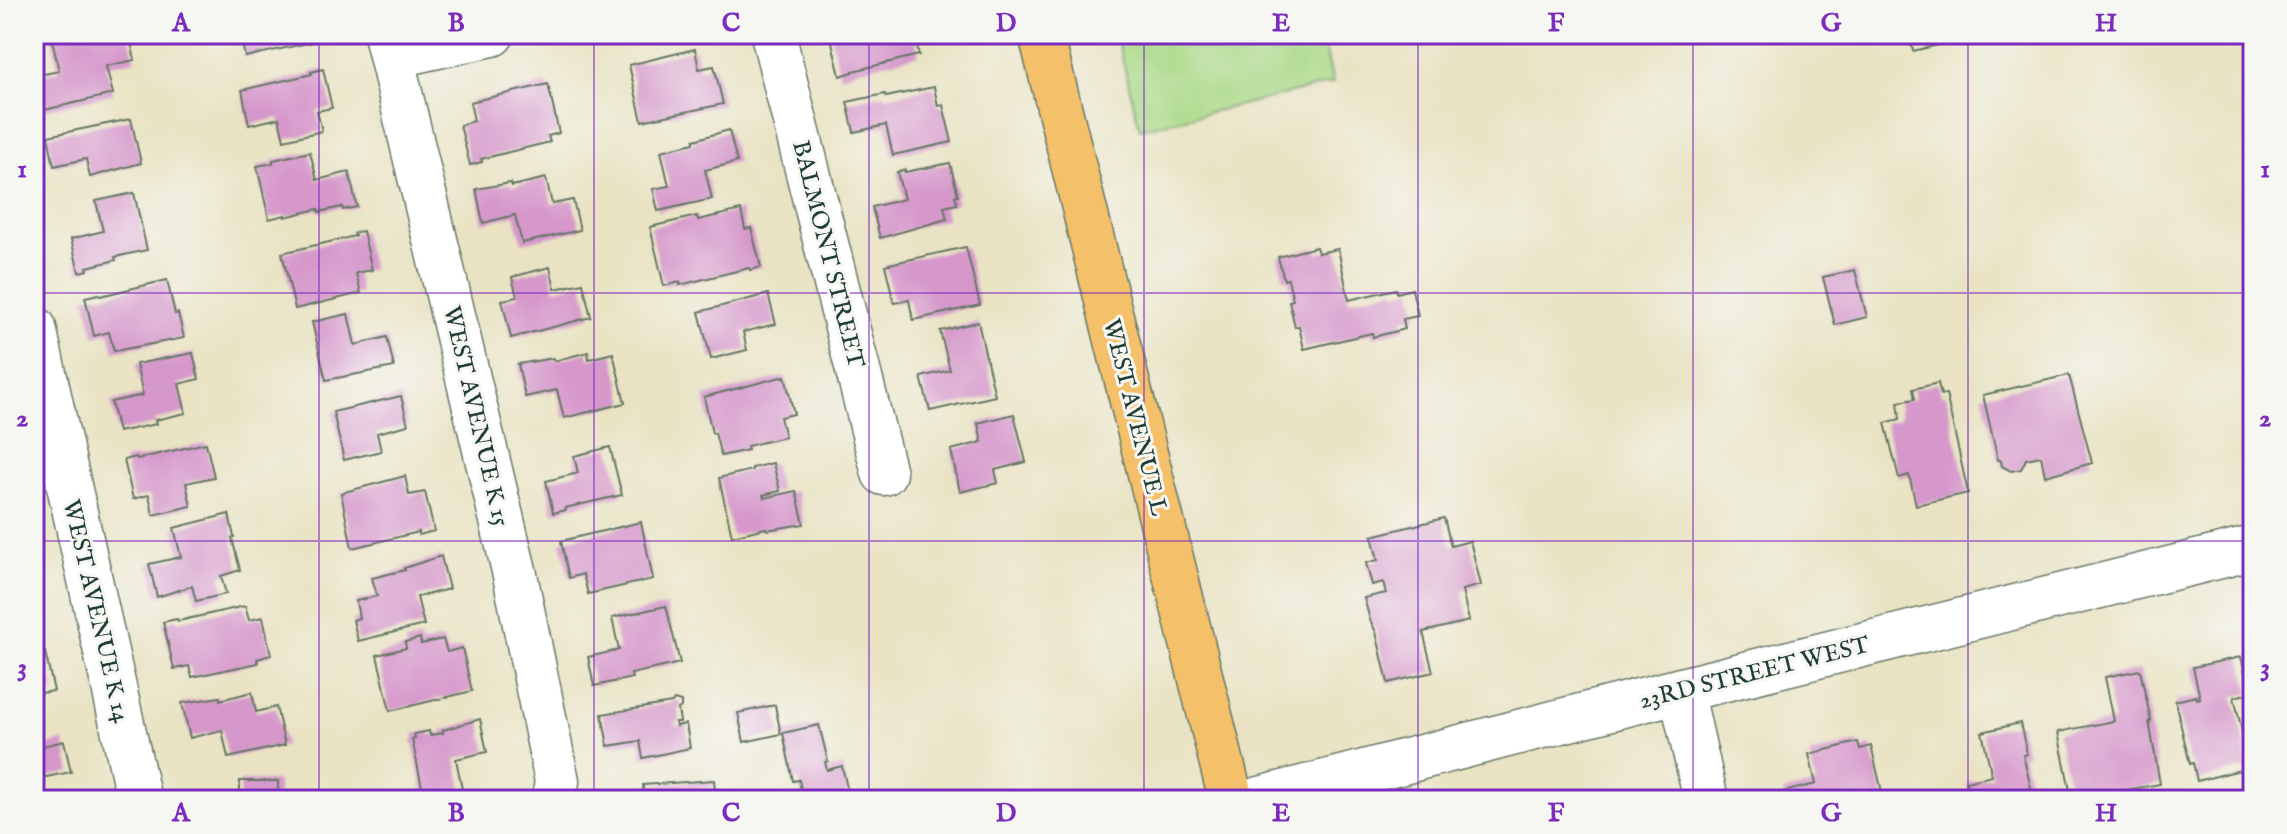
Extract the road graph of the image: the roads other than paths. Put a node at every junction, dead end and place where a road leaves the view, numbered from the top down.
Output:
1 (492, 34) edge
2 (773, 34) edge
3 (1041, 34) edge
4 (389, 45) edge
5 (34, 328) edge
6 (884, 473) dead end
7 (2253, 548) edge
8 (1681, 690) junction
9 (139, 800) edge
10 (554, 800) edge
11 (1231, 800) edge
12 (1256, 800) edge
13 (1706, 800) edge

1 - 4 street
2 - 6 street, BALMONT STREET
3 - 11 main road, WEST AVENUE L
4 - 10 street, WEST AVENUE K 15
5 - 9 street, WEST AVENUE K 14
7 - 8 street, 23RD STREET WEST
8 - 12 street, 23RD STREET WEST
8 - 13 street

